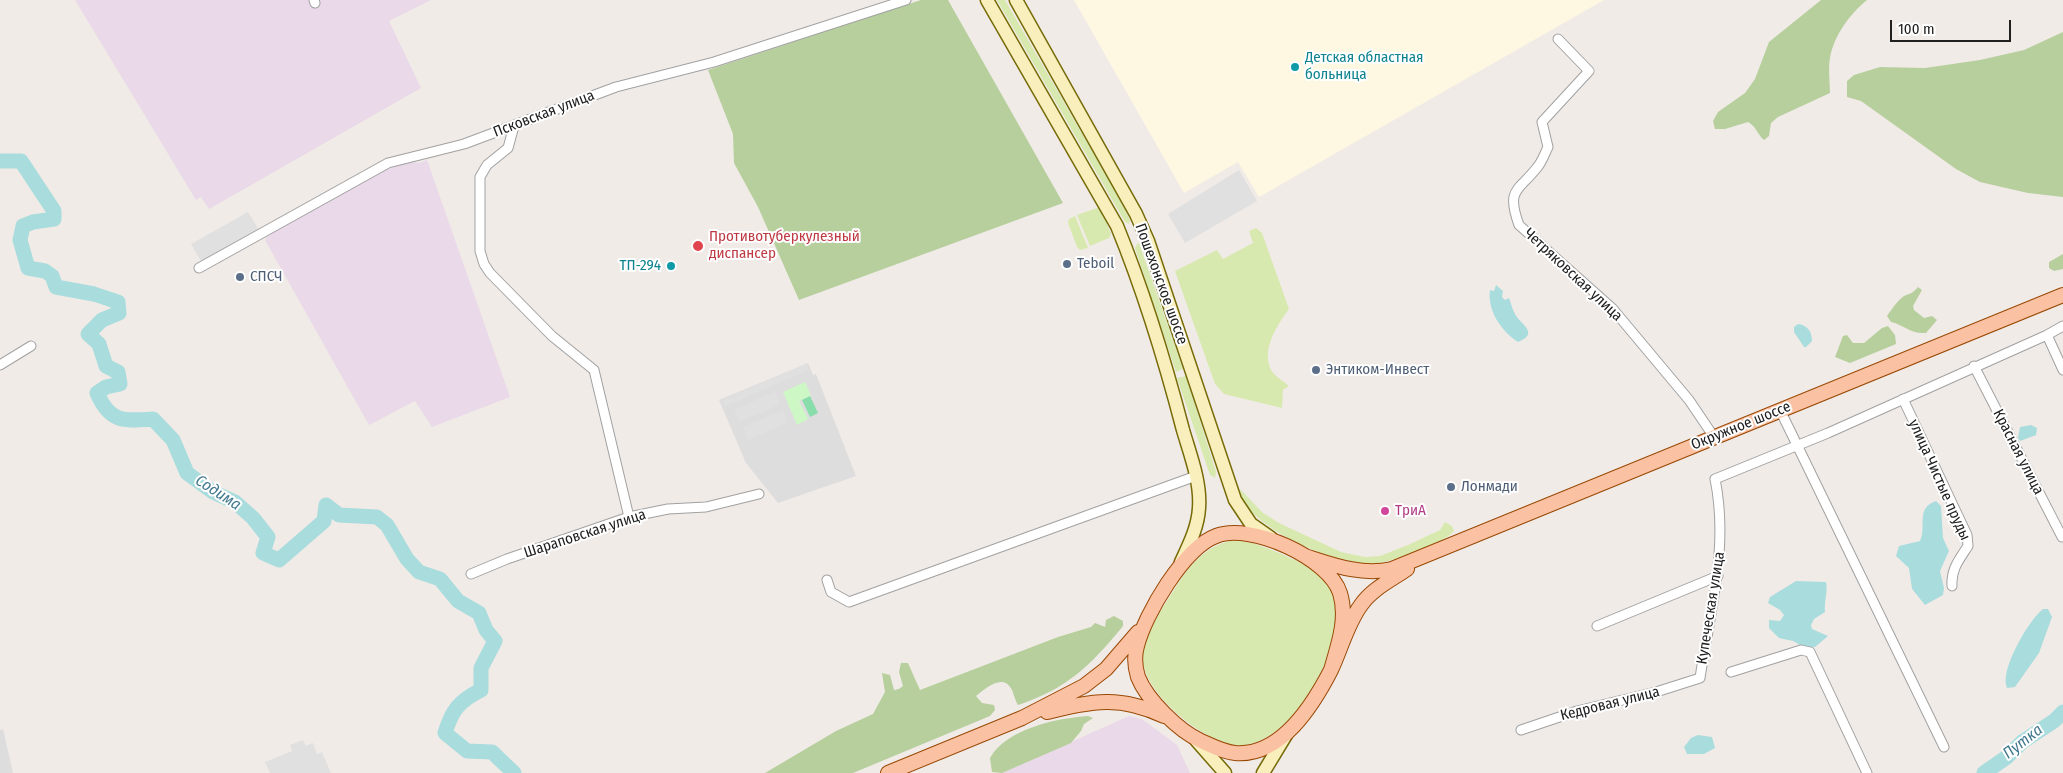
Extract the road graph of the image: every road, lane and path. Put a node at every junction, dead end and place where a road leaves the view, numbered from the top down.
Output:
1 (906, 0) edge
2 (987, 0) edge
3 (1016, 0) edge
4 (1558, 39) dead end
5 (514, 126) junction
6 (1144, 232) junction
7 (1124, 242) junction
8 (199, 268) dead end
9 (2063, 295) edge
10 (2063, 326) edge
11 (2046, 335) junction
12 (31, 346) dead end
13 (0, 365) edge
14 (1974, 366) junction
15 (2063, 370) edge
16 (1903, 400) junction
17 (1780, 410) junction
18 (1714, 437) junction
19 (1798, 445) junction
20 (1196, 476) junction
21 (759, 494) dead end
22 (629, 517) junction
23 (2062, 537) edge
24 (1277, 542) junction
25 (1305, 556) junction
26 (1420, 559) junction
27 (472, 574) dead end
28 (1174, 576) junction
29 (1718, 576) junction
30 (827, 580) dead end
31 (1952, 586) dead end
32 (1144, 626) junction
33 (1597, 626) dead end
34 (1331, 670) junction
35 (1731, 672) dead end
36 (1700, 678) joint
37 (1022, 718) junction
38 (1169, 718) junction
39 (1291, 728) junction
40 (1520, 730) dead end
41 (1192, 737) junction
42 (1944, 747) dead end
43 (888, 773) edge
44 (1225, 773) edge
45 (1263, 773) edge
46 (1867, 773) edge

1 - 5 street, Псковская улица
2 - 7 main road, Пошехонское шоссе
3 - 6 main road, Пошехонское шоссе
4 - 18 street, Четряковская улица
5 - 8 street, Псковская улица
5 - 22 street
6 - 7 main road
6 - 24 main road, Пошехонское шоссе
7 - 20 main road, Пошехонское шоссе
9 - 17 main road, Окружное шоссе
10 - 11 street
11 - 14 street
11 - 15 street
12 - 13 street
14 - 16 street
14 - 23 street, Красная улица
16 - 19 street
16 - 31 street, улица Чистые пруды
17 - 18 main road, Окружное шоссе
17 - 19 street
18 - 26 main road, Окружное шоссе
19 - 29 street, Купеческая улица
19 - 42 street
20 - 28 main road, Пошехонское шоссе
20 - 30 street
21 - 22 street, Шараповская улица
22 - 27 street, Шараповская улица
24 - 25 main road, Окружное шоссе
24 - 28 main road, Окружное шоссе
25 - 26 main road, Окружное шоссе
25 - 34 main road, Окружное шоссе
26 - 34 main road, Окружное шоссе
28 - 32 main road, Окружное шоссе
29 - 33 street
29 - 36 street, Купеческая улица
32 - 37 main road, Окружное шоссе
32 - 38 main road, Окружное шоссе
34 - 39 main road, Окружное шоссе
35 - 46 street
36 - 40 street, Кедровая улица
37 - 38 main road, Окружное шоссе
37 - 43 main road, Окружное шоссе
38 - 41 main road, Окружное шоссе
39 - 41 main road, Окружное шоссе
39 - 45 main road
41 - 44 main road

